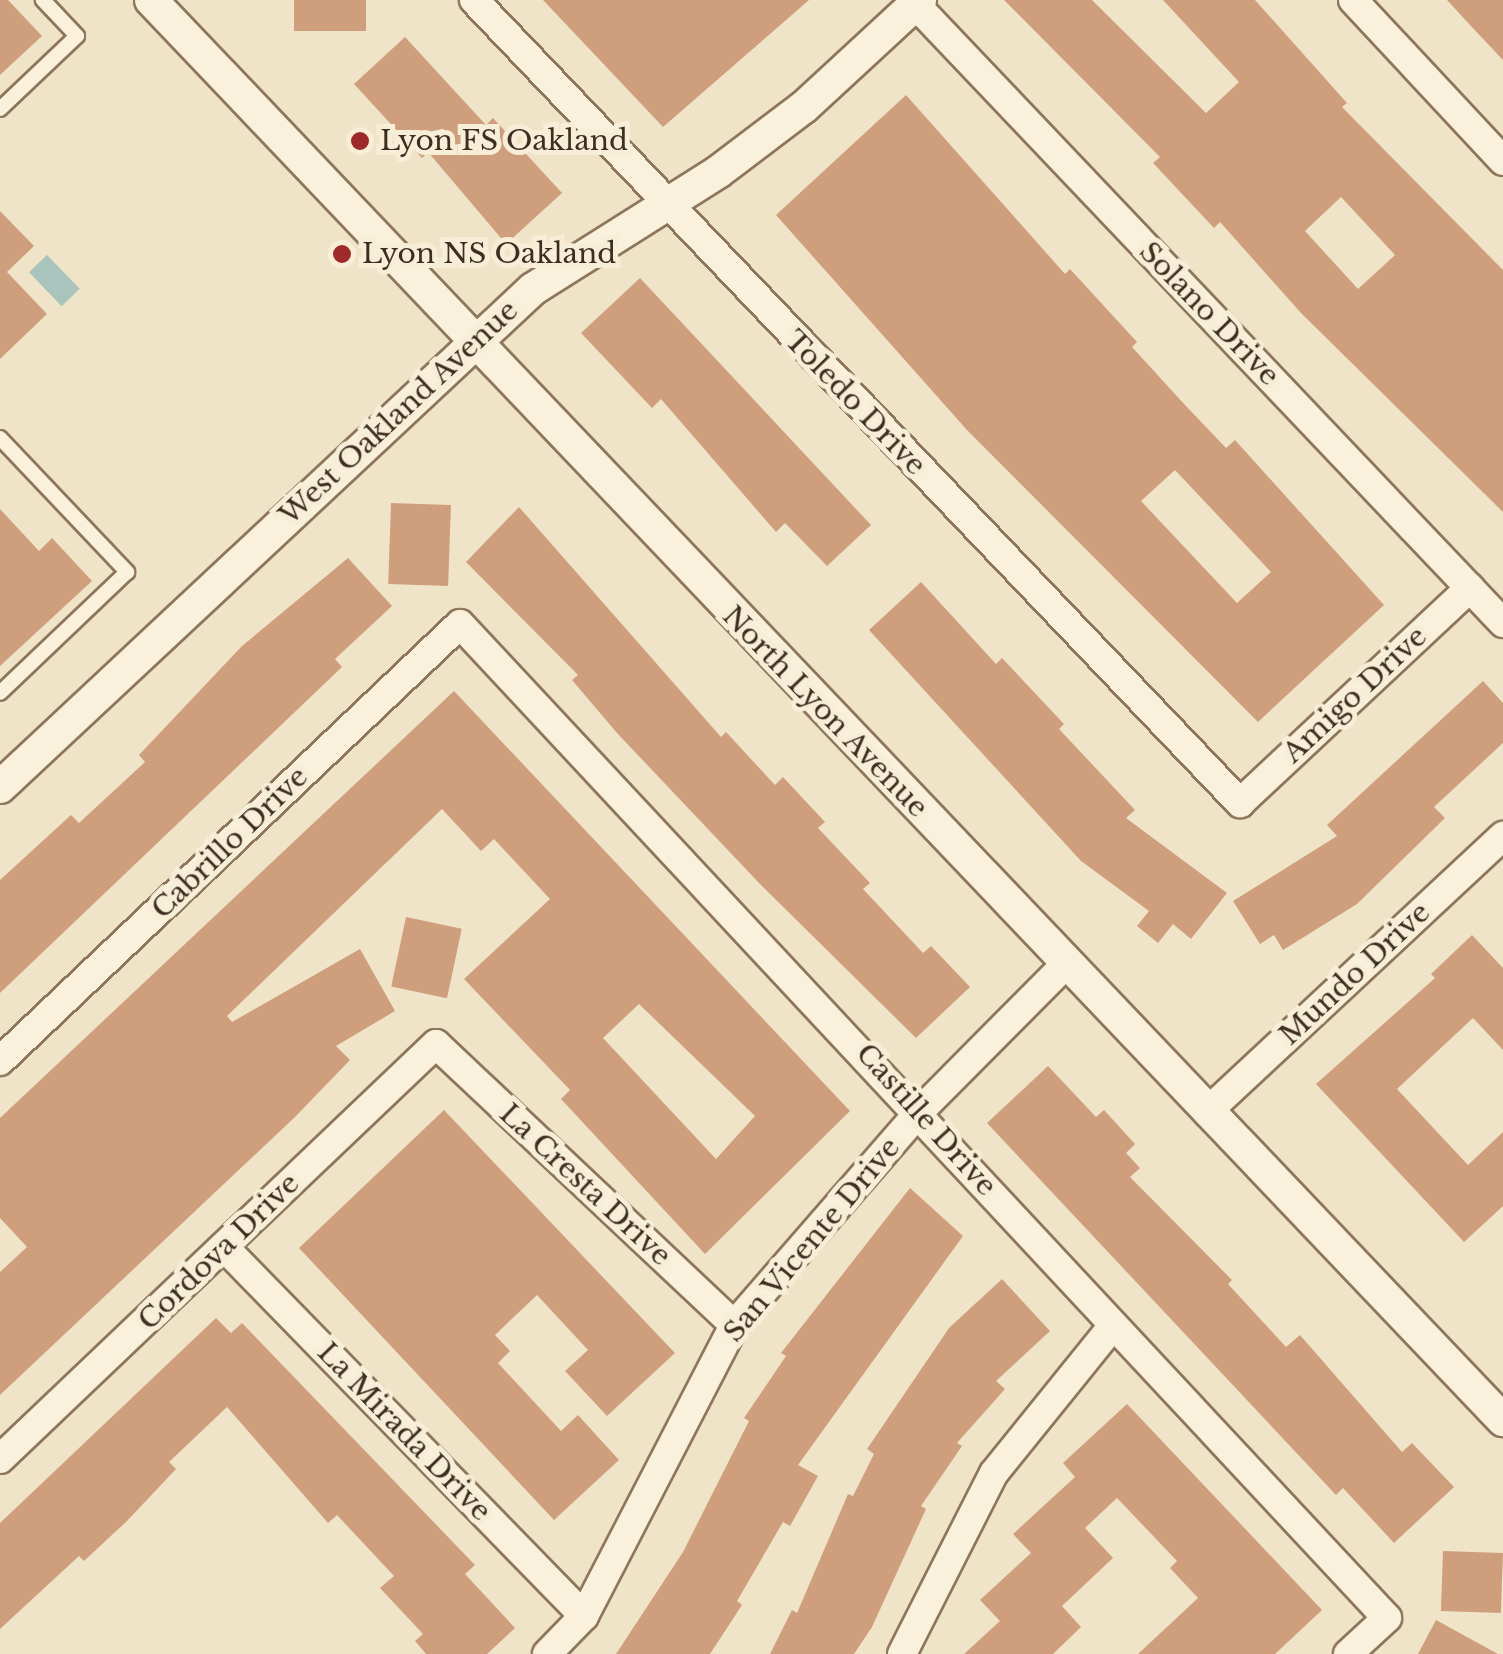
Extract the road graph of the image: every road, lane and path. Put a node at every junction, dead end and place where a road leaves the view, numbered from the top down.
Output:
1 (43, 0) edge
2 (151, 0) edge
3 (474, 0) edge
4 (1354, 0) edge
5 (917, 2) edge
6 (0, 109) edge
7 (1503, 161) edge
8 (662, 202) junction
9 (472, 341) junction
10 (0, 438) edge
11 (1470, 588) junction
12 (1503, 623) edge
13 (460, 624) joint
14 (0, 693) edge
15 (0, 787) edge
16 (1240, 802) joint
17 (1503, 836) edge
18 (1066, 964) junction
19 (436, 1044) joint
20 (0, 1062) edge
21 (920, 1110) junction
22 (1207, 1112) junction
23 (225, 1248) junction
24 (734, 1325) junction
25 (1112, 1328) junction
26 (1503, 1420) edge
27 (0, 1459) edge
28 (584, 1616) junction
29 (547, 1654) edge
30 (902, 1654) edge
31 (1348, 1654) edge

1 - 6 lane
2 - 9 street, North Lyon Avenue
3 - 8 street, Toledo Drive
4 - 7 street
5 - 8 street, West Oakland Avenue
5 - 11 street, Solano Drive
8 - 9 street, West Oakland Avenue
8 - 16 street, Toledo Drive
9 - 15 street, West Oakland Avenue
9 - 18 street, North Lyon Avenue
10 - 14 lane
11 - 12 street, Solano Drive
11 - 16 street, Amigo Drive
13 - 20 street, Cabrillo Drive
13 - 21 street, Castille Drive
17 - 22 street, Mundo Drive
18 - 21 street, San Vicente Drive
18 - 22 street, North Lyon Avenue
19 - 23 street, Cordova Drive
19 - 24 street, La Cresta Drive
21 - 24 street, San Vicente Drive
21 - 25 street, Castille Drive
22 - 26 street, North Lyon Avenue
23 - 27 street, Cordova Drive
23 - 28 street, La Mirada Drive
24 - 28 street, San Vicente Drive
25 - 30 street
25 - 31 street, Castille Drive
28 - 29 street, San Vicente Drive

